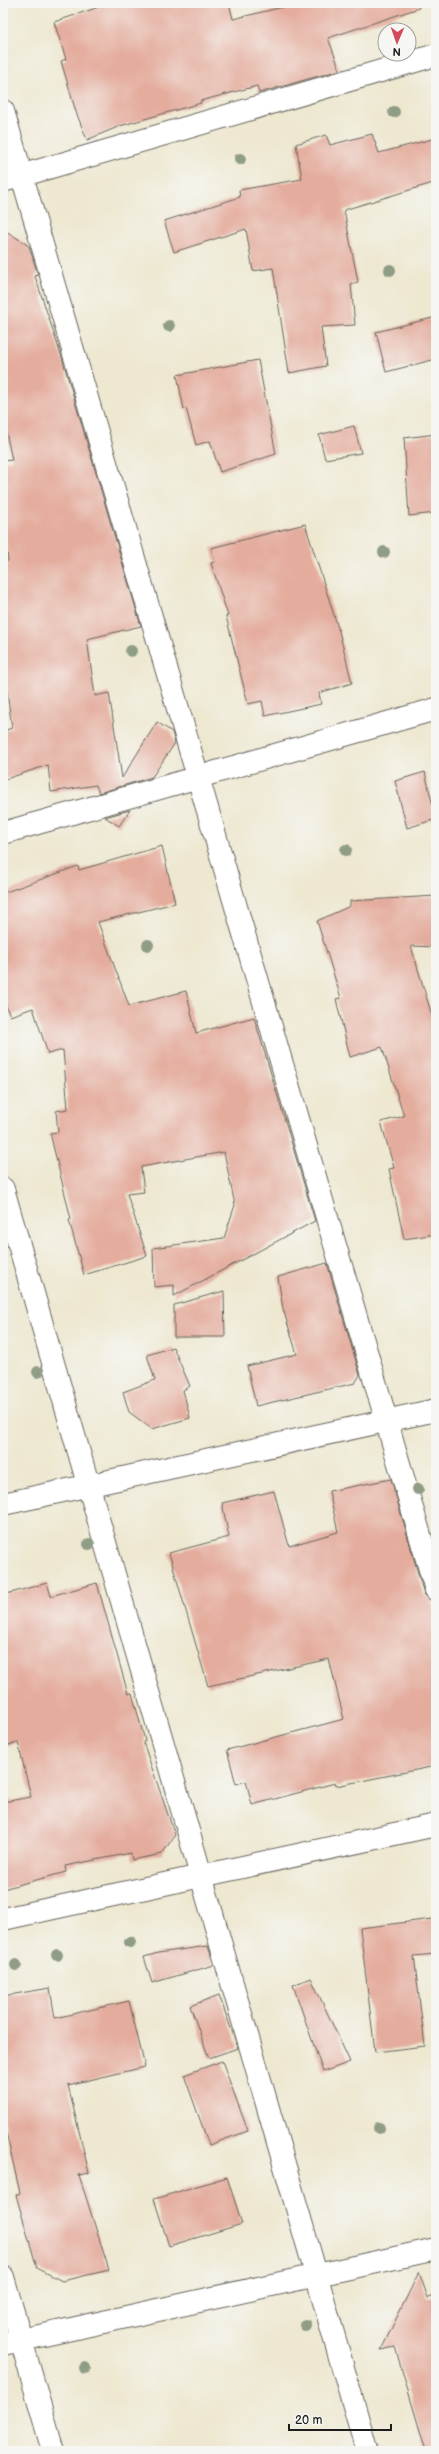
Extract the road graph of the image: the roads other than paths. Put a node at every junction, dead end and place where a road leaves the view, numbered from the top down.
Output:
1 (436, 55) edge
2 (3, 111) edge
3 (12, 178) edge
4 (436, 709) edge
5 (198, 778) junction
6 (3, 832) edge
7 (3, 1189) edge
8 (436, 1410) edge
9 (386, 1420) junction
10 (88, 1486) junction
11 (3, 1504) edge
12 (436, 1590) edge
13 (436, 1825) edge
14 (201, 1877) junction
15 (3, 1919) edge
16 (436, 2249) edge
17 (317, 2276) junction
18 (3, 2277) edge
19 (12, 2342) edge
20 (53, 2451) edge
21 (367, 2451) edge

1 - 3 street
2 - 3 street
3 - 5 street
4 - 5 street
5 - 6 street
5 - 9 street
7 - 10 street
8 - 9 street
9 - 10 street
9 - 12 street
10 - 11 street
10 - 14 street
13 - 14 street
14 - 15 street
14 - 17 street
16 - 17 street
17 - 19 street
17 - 21 street
18 - 19 street
19 - 20 street

